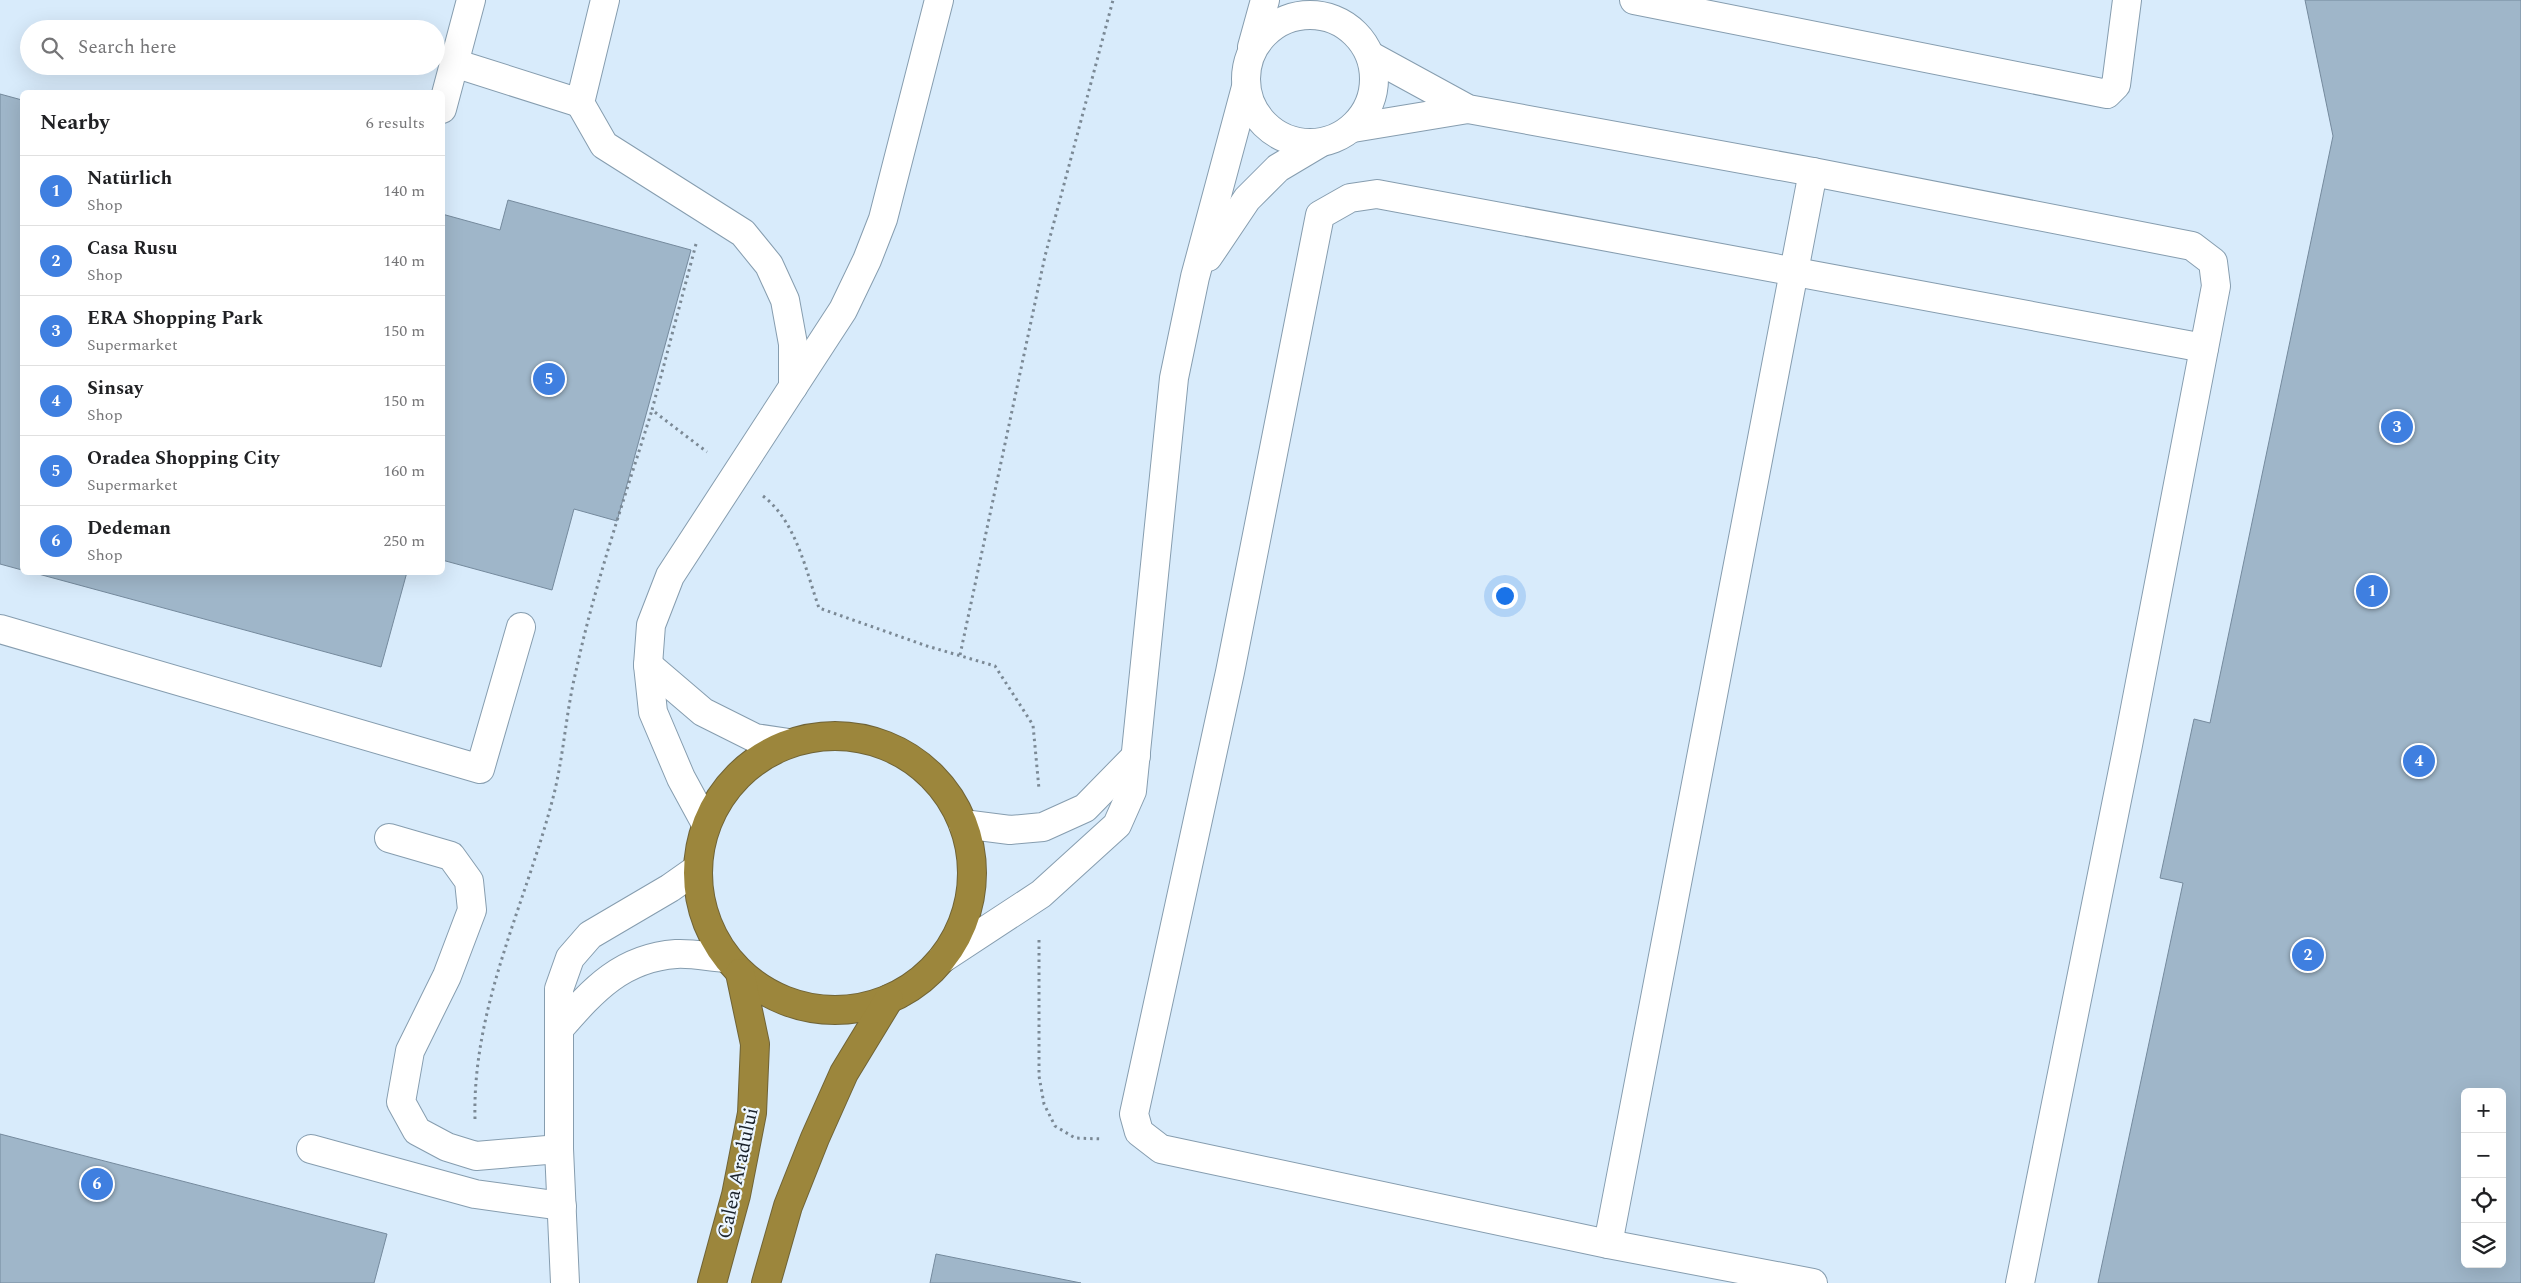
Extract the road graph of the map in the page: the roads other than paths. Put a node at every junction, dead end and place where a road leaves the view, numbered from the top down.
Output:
1 (471, 0) edge
2 (605, 0) edge
3 (939, 0) edge
4 (1265, 0) edge
5 (1335, 0) edge
6 (1634, 0) edge
7 (2127, 0) edge
8 (1730, 10) edge
9 (1347, 26) junction
10 (1371, 56) junction
11 (454, 63) junction
12 (1247, 75) junction
13 (445, 98) edge
14 (580, 103) junction
15 (1468, 109) junction
16 (1353, 128) junction
17 (1320, 143) junction
18 (1813, 172) junction
19 (1794, 270) junction
20 (1195, 276) junction
21 (2204, 348) junction
22 (793, 387) junction
23 (522, 627) dead end
24 (0, 629) edge
25 (648, 665) junction
26 (789, 743) junction
27 (1136, 756) junction
28 (706, 824) junction
29 (963, 824) junction
30 (389, 838) dead end
31 (697, 869) junction
32 (942, 959) junction
33 (733, 965) junction
34 (889, 1000) junction
35 (560, 1028) junction
36 (311, 1149) dead end
37 (559, 1149) junction
38 (562, 1206) junction
39 (1608, 1244) junction
40 (565, 1283) edge
41 (712, 1283) edge
42 (766, 1283) edge
43 (1813, 1283) edge
44 (2020, 1283) edge

1 - 11 lane
2 - 14 lane
3 - 22 lane
4 - 12 lane
5 - 9 lane
6 - 8 lane
7 - 8 lane
9 - 10 lane
9 - 12 lane
10 - 15 lane
10 - 16 lane
11 - 13 lane
11 - 14 lane
12 - 17 lane
12 - 20 lane
14 - 22 lane
15 - 16 lane
15 - 18 lane
16 - 17 lane
17 - 20 lane
18 - 19 lane
18 - 21 lane
19 - 21 lane
19 - 39 lane
19 - 39 lane
20 - 27 lane
21 - 44 lane
22 - 25 lane
23 - 24 lane
25 - 26 lane
25 - 28 lane
26 - 28 highway, Calea Aradului
26 - 29 highway, Calea Aradului
27 - 29 lane
27 - 32 lane
28 - 31 highway, Calea Aradului
29 - 32 highway, Calea Aradului
30 - 37 lane
31 - 33 highway, Calea Aradului
31 - 35 lane
32 - 34 highway, Calea Aradului
33 - 34 highway, Calea Aradului
33 - 35 lane
33 - 41 highway, Calea Aradului
34 - 42 highway, Calea Aradului
35 - 37 lane
36 - 38 lane
37 - 38 lane
38 - 40 lane
39 - 43 lane

